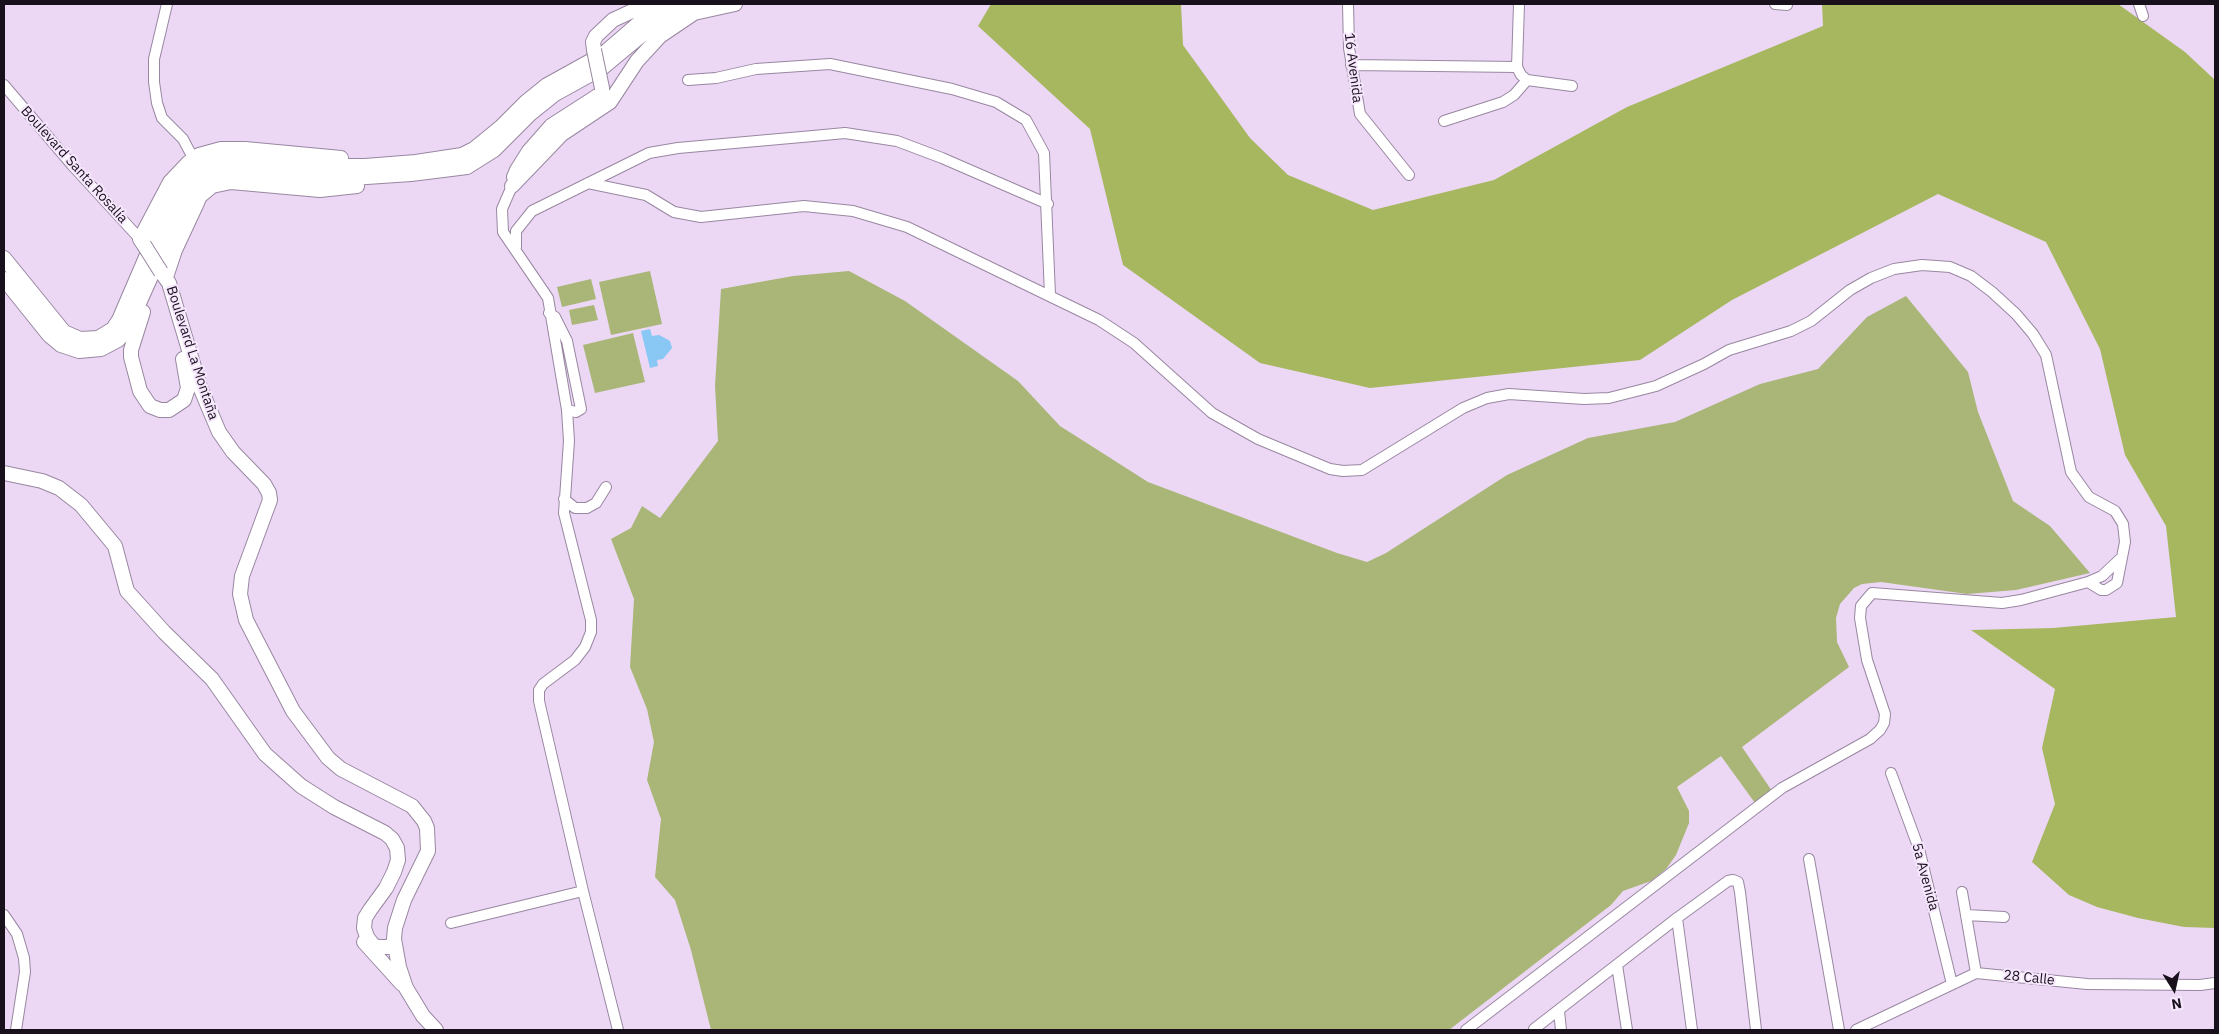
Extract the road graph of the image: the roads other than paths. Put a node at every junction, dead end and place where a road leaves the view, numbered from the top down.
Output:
1 (167, 4) edge
2 (691, 4) edge
3 (735, 4) edge
4 (1348, 4) edge
5 (1519, 4) edge
6 (1775, 4) edge
7 (2139, 4) edge
8 (663, 5) edge
9 (1787, 5) edge
10 (2143, 16) dead end
11 (1351, 65) junction
12 (1517, 67) junction
13 (688, 80) dead end
14 (1527, 80) junction
15 (4, 85) edge
16 (1572, 86) dead end
17 (1444, 121) dead end
18 (193, 158) junction
19 (366, 166) junction
20 (1409, 174) dead end
21 (379, 176) junction
22 (588, 183) junction
23 (512, 186) junction
24 (1048, 204) junction
25 (151, 244) junction
26 (517, 250) junction
27 (4, 258) edge
28 (164, 274) junction
29 (4, 279) edge
30 (146, 290) junction
31 (1050, 295) junction
32 (4, 473) edge
33 (606, 487) dead end
34 (564, 499) junction
35 (2120, 560) junction
36 (2088, 582) junction
37 (1891, 773) dead end
38 (1810, 859) dead end
39 (583, 891) junction
40 (1962, 892) dead end
41 (1966, 914) junction
42 (4, 915) edge
43 (2004, 917) dead end
44 (1678, 918) junction
45 (451, 924) dead end
46 (364, 928) junction
47 (393, 942) junction
48 (1617, 965) junction
49 (1976, 973) junction
50 (2215, 983) edge
51 (1952, 984) junction
52 (406, 988) junction
53 (1559, 1011) junction
54 (1534, 1029) dead end
55 (16, 1030) edge
56 (436, 1030) edge
57 (618, 1030) edge
58 (1466, 1030) edge
59 (1561, 1030) edge
60 (1626, 1030) edge
61 (1692, 1030) edge
62 (1756, 1030) edge
63 (1839, 1030) edge
64 (1856, 1030) edge

1 - 18 street
2 - 21 main road
3 - 23 main road
4 - 11 street, 16 Avenida
5 - 12 street
6 - 9 street
7 - 10 street
8 - 19 main road
8 - 23 main road, bridge
11 - 12 street
11 - 20 street, 16 Avenida
12 - 14 street
13 - 24 street
14 - 16 street
14 - 17 street
15 - 25 street, Boulevard Santa Rosalía
18 - 19 main road
18 - 25 main road
19 - 25 main road
21 - 25 main road
21 - 28 main road
22 - 24 street
22 - 26 street
22 - 31 street
23 - 26 street
24 - 31 street
25 - 27 main road
25 - 28 main road, bridge
25 - 30 main road
26 - 34 street
28 - 30 main road
28 - 47 main road, Boulevard La Montaña
29 - 30 main road
31 - 35 street
32 - 46 main road
33 - 34 street
34 - 39 street
35 - 36 street
35 - 36 street
36 - 58 street
37 - 51 street, 5a Avenida
38 - 63 street
39 - 45 street
39 - 57 street
40 - 41 street
41 - 43 street
41 - 49 street
42 - 55 street
44 - 48 street
44 - 61 street
44 - 62 street
46 - 47 main road
46 - 52 main road
47 - 52 main road
48 - 53 street
48 - 60 street
49 - 50 street, 28 Calle
49 - 51 street
51 - 64 street
52 - 56 main road
53 - 54 street
53 - 59 street

